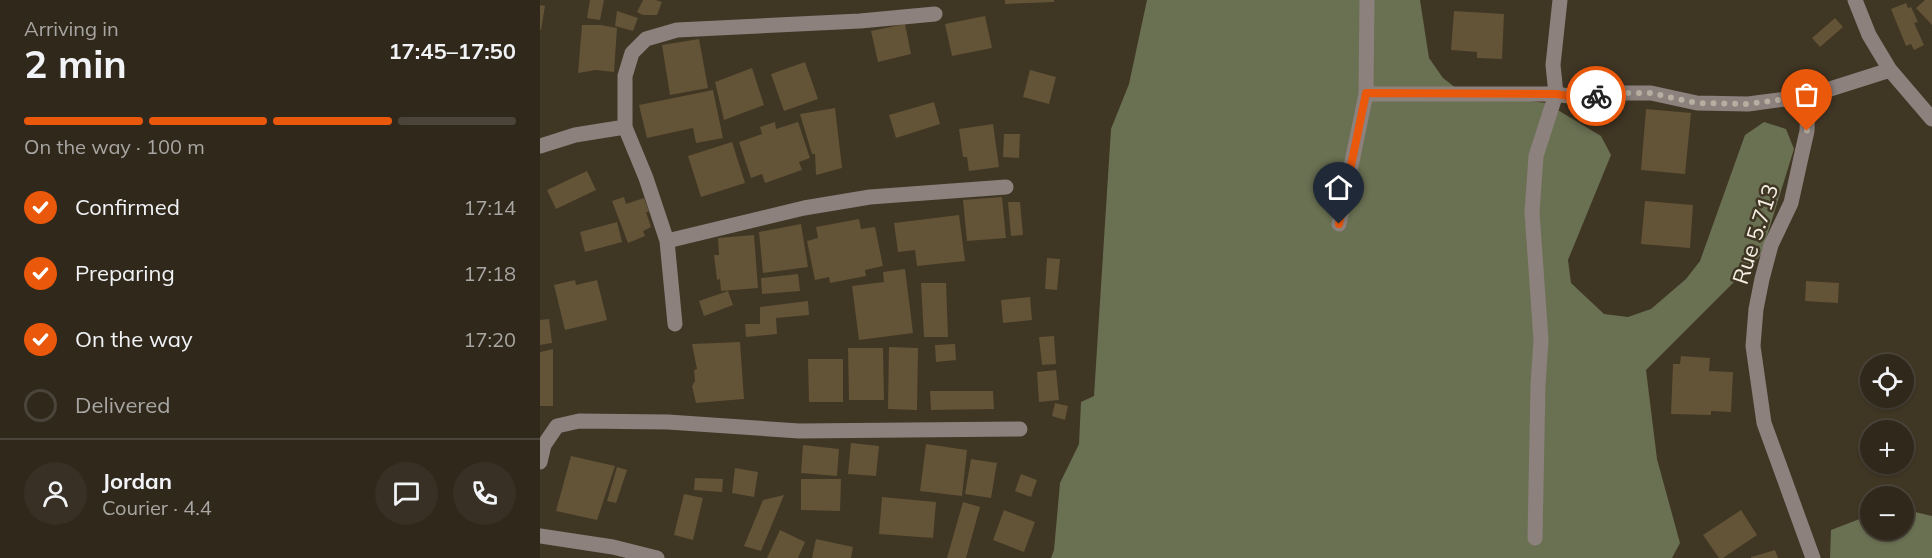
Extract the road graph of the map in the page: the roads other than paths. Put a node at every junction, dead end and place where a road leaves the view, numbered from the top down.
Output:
1 (1367, 0) edge
2 (1560, 0) edge
3 (1855, 0) edge
4 (935, 14) dead end
5 (1890, 70) junction
6 (1366, 93) junction
7 (1556, 94) junction
8 (1808, 96) junction
9 (1932, 118) edge
10 (625, 127) junction
11 (540, 146) edge
12 (1006, 188) dead end
13 (1339, 224) dead end
14 (667, 242) junction
15 (675, 324) dead end
16 (1020, 429) dead end
17 (540, 462) edge
18 (540, 536) edge
19 (1535, 538) dead end
20 (657, 558) edge
21 (1813, 558) edge

1 - 6 street
2 - 7 street
3 - 5 street
4 - 10 street
5 - 8 street
5 - 9 street
6 - 7 street
6 - 13 street
7 - 8 street
7 - 19 street
8 - 21 street, Rue 5.713
10 - 11 street
10 - 14 street
12 - 14 street
14 - 15 street
16 - 17 street
18 - 20 street

